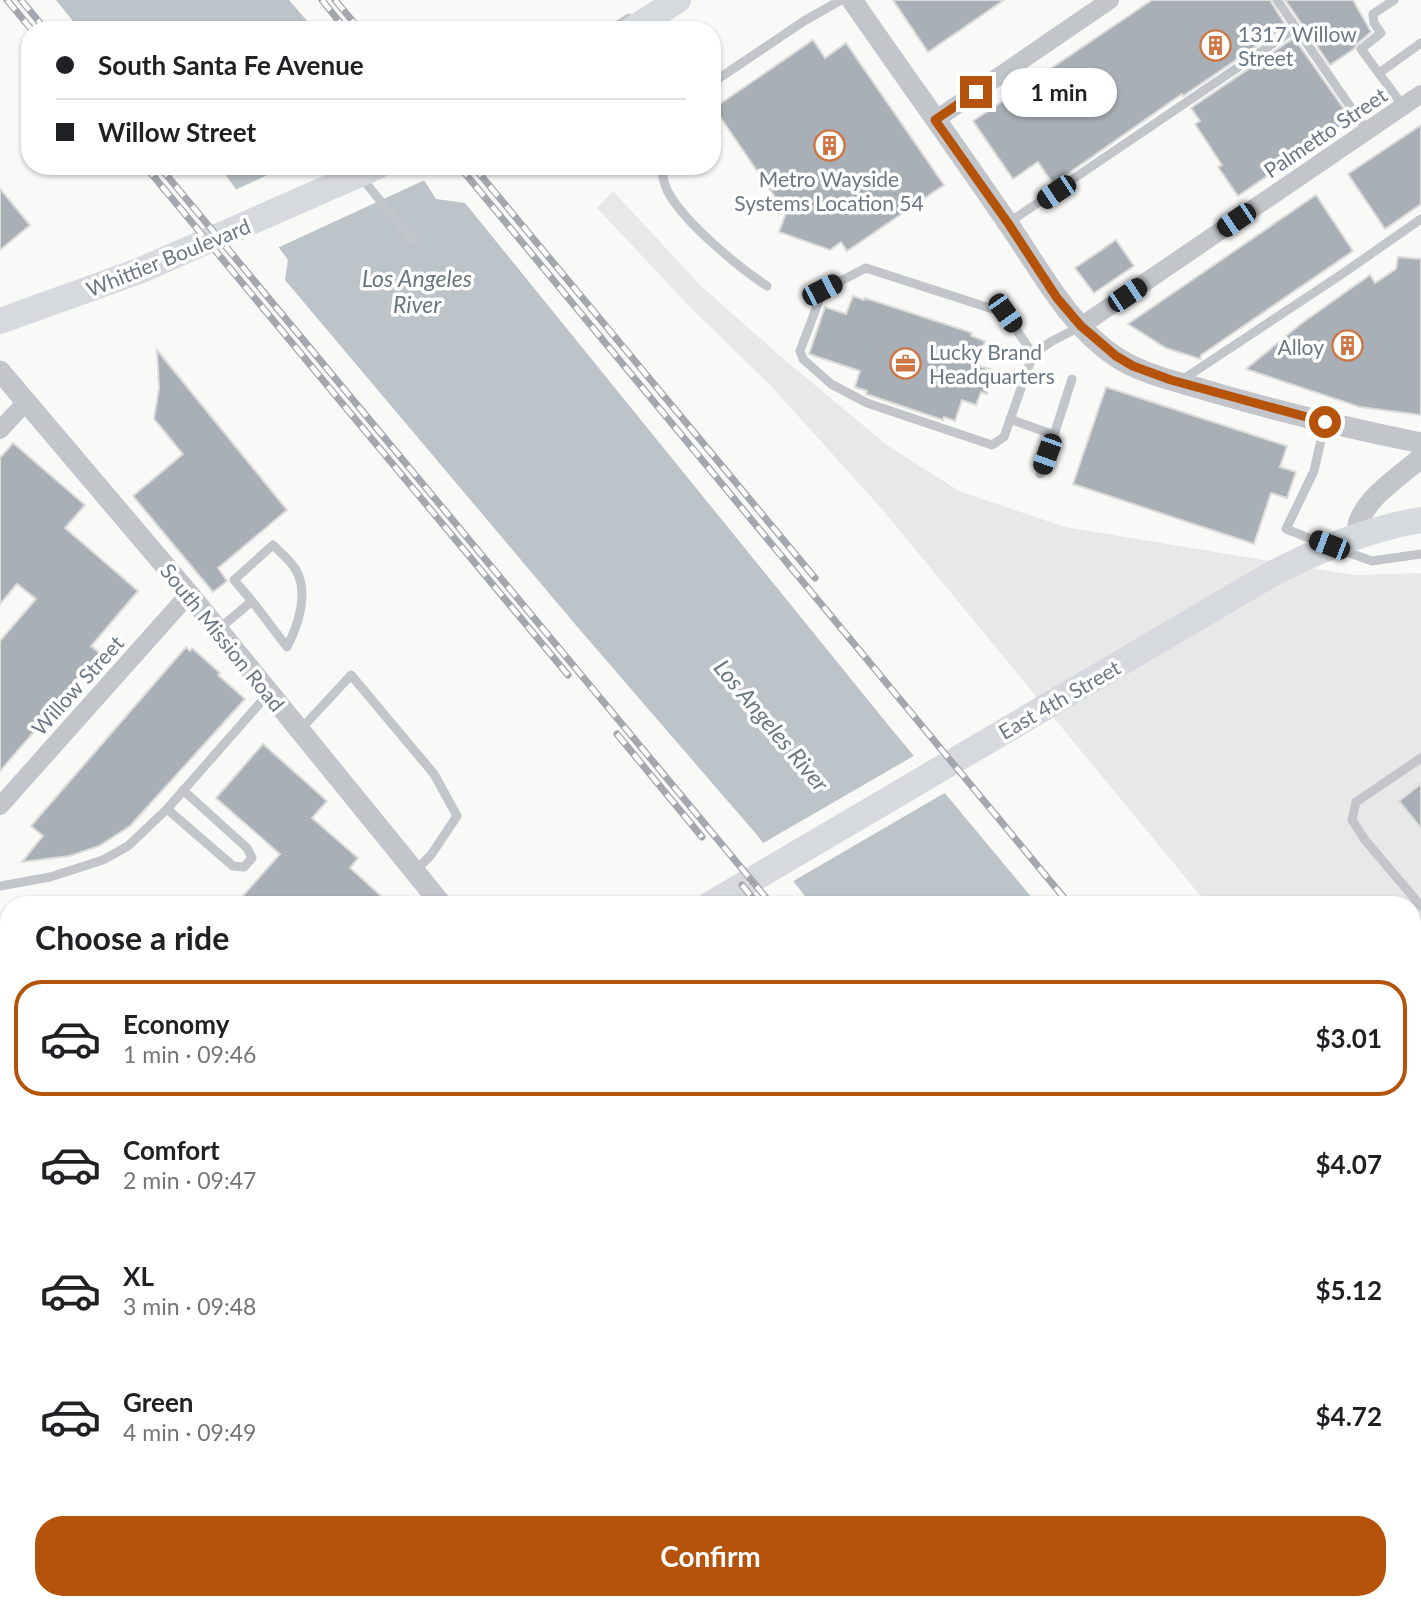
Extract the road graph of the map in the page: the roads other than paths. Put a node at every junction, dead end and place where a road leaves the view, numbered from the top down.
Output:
1 (678, 0) edge
2 (841, 0) edge
3 (852, 0) edge
4 (1110, 0) edge
5 (1277, 0) edge
6 (1394, 0) edge
7 (634, 21) edge
8 (1296, 28) junction
9 (1421, 43) edge
10 (1379, 73) junction
11 (721, 77) edge
12 (1421, 94) edge
13 (1403, 106) junction
14 (935, 120) junction
15 (1367, 131) junction
16 (358, 175) edge
17 (359, 175) edge
18 (663, 175) edge
19 (1421, 219) edge
20 (1008, 223) junction
21 (413, 241) dead end
22 (767, 286) dead end
23 (0, 321) edge
24 (1081, 326) junction
25 (1033, 354) junction
26 (0, 371) edge
27 (1072, 379) dead end
28 (1179, 382) junction
29 (26, 402) junction
30 (1010, 419) junction
31 (1325, 422) junction
32 (0, 430) edge
33 (1054, 435) junction
34 (1421, 443) edge
35 (1421, 458) edge
36 (1040, 474) dead end
37 (1421, 520) edge
38 (1357, 535) junction
39 (1421, 554) edge
40 (189, 594) junction
41 (252, 601) junction
42 (218, 630) junction
43 (269, 692) junction
44 (299, 731) junction
45 (1421, 758) edge
46 (183, 790) junction
47 (0, 806) edge
48 (167, 809) junction
49 (415, 871) junction
50 (0, 886) edge
51 (435, 896) edge
52 (724, 896) edge
53 (1413, 896) edge

1 - 7 main road
2 - 11 lane
3 - 14 street
4 - 14 street
5 - 8 lane
6 - 10 lane
8 - 15 lane
8 - 20 lane
9 - 10 lane
10 - 13 lane
12 - 13 street, Palmetto Street
13 - 15 street, Palmetto Street
14 - 20 street
15 - 24 street, Palmetto Street
16 - 23 main road, Whittier Boulevard
17 - 21 lane
18 - 22 lane
19 - 28 lane
20 - 24 street
24 - 25 lane
24 - 28 street
25 - 30 lane
25 - 30 lane
26 - 29 street, South Mission Road
27 - 33 lane
28 - 31 street
29 - 32 street
29 - 40 street, South Mission Road
30 - 33 lane
31 - 34 street
31 - 39 lane
33 - 36 lane
35 - 38 street
37 - 38 main road, East 4th Street
38 - 52 main road, East 4th Street
40 - 42 street, South Mission Road
40 - 47 street, Willow Street
41 - 41 lane
41 - 42 lane
42 - 43 street, South Mission Road
43 - 44 street, South Mission Road
43 - 46 lane
44 - 49 street, South Mission Road
44 - 49 lane
45 - 53 lane
46 - 48 lane
46 - 48 lane
48 - 50 lane
49 - 51 street, South Mission Road

